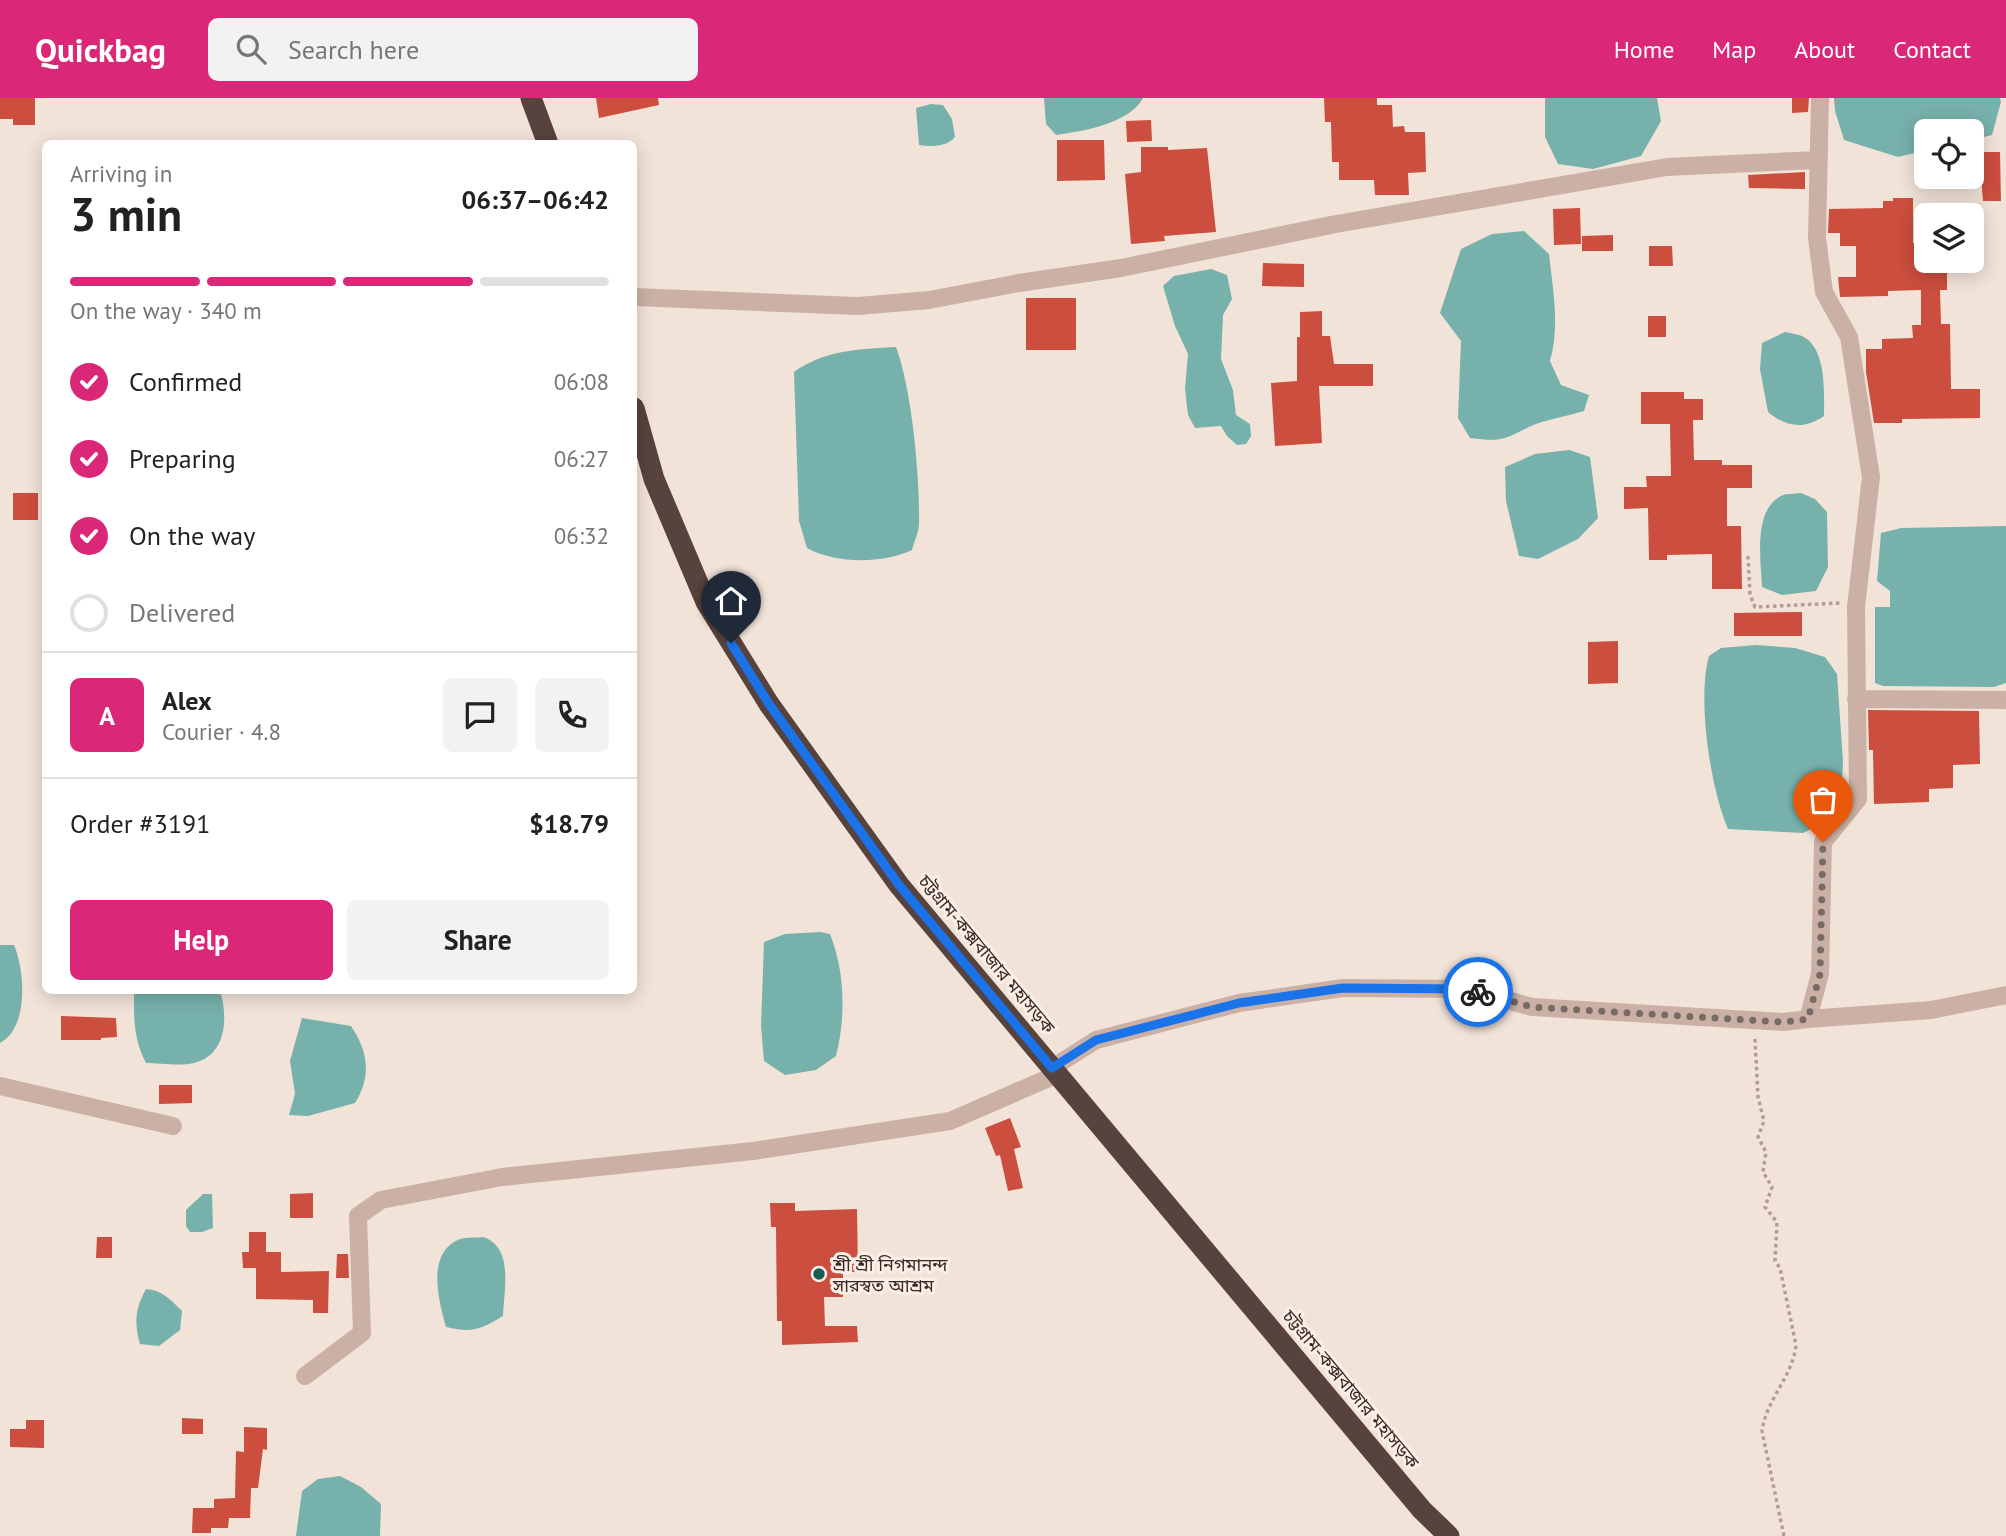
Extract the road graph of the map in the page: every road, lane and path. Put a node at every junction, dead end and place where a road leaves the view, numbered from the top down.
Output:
1 (531, 98) edge
2 (1820, 98) edge
3 (547, 140) edge
4 (1817, 160) junction
5 (637, 297) edge
6 (637, 419) edge
7 (1748, 556) dead end
8 (1856, 601) junction
9 (1856, 699) junction
10 (2006, 700) edge
11 (2006, 995) edge
12 (1808, 1019) junction
13 (1754, 1020) junction
14 (1055, 1071) junction
15 (0, 1086) edge
16 (173, 1126) dead end
17 (305, 1376) dead end
18 (1449, 1536) edge
19 (1784, 1536) edge

1 - 3 highway
2 - 4 street
4 - 5 street
4 - 8 street
6 - 14 highway, চট্টগ্রাম-কক্সবাজার মহাসড়ক
7 - 8 path
8 - 9 street
9 - 10 street
9 - 12 street
11 - 12 street
12 - 13 street
13 - 14 street
13 - 19 path
14 - 17 street
14 - 18 highway, চট্টগ্রাম-কক্সবাজার মহাসড়ক
15 - 16 street

